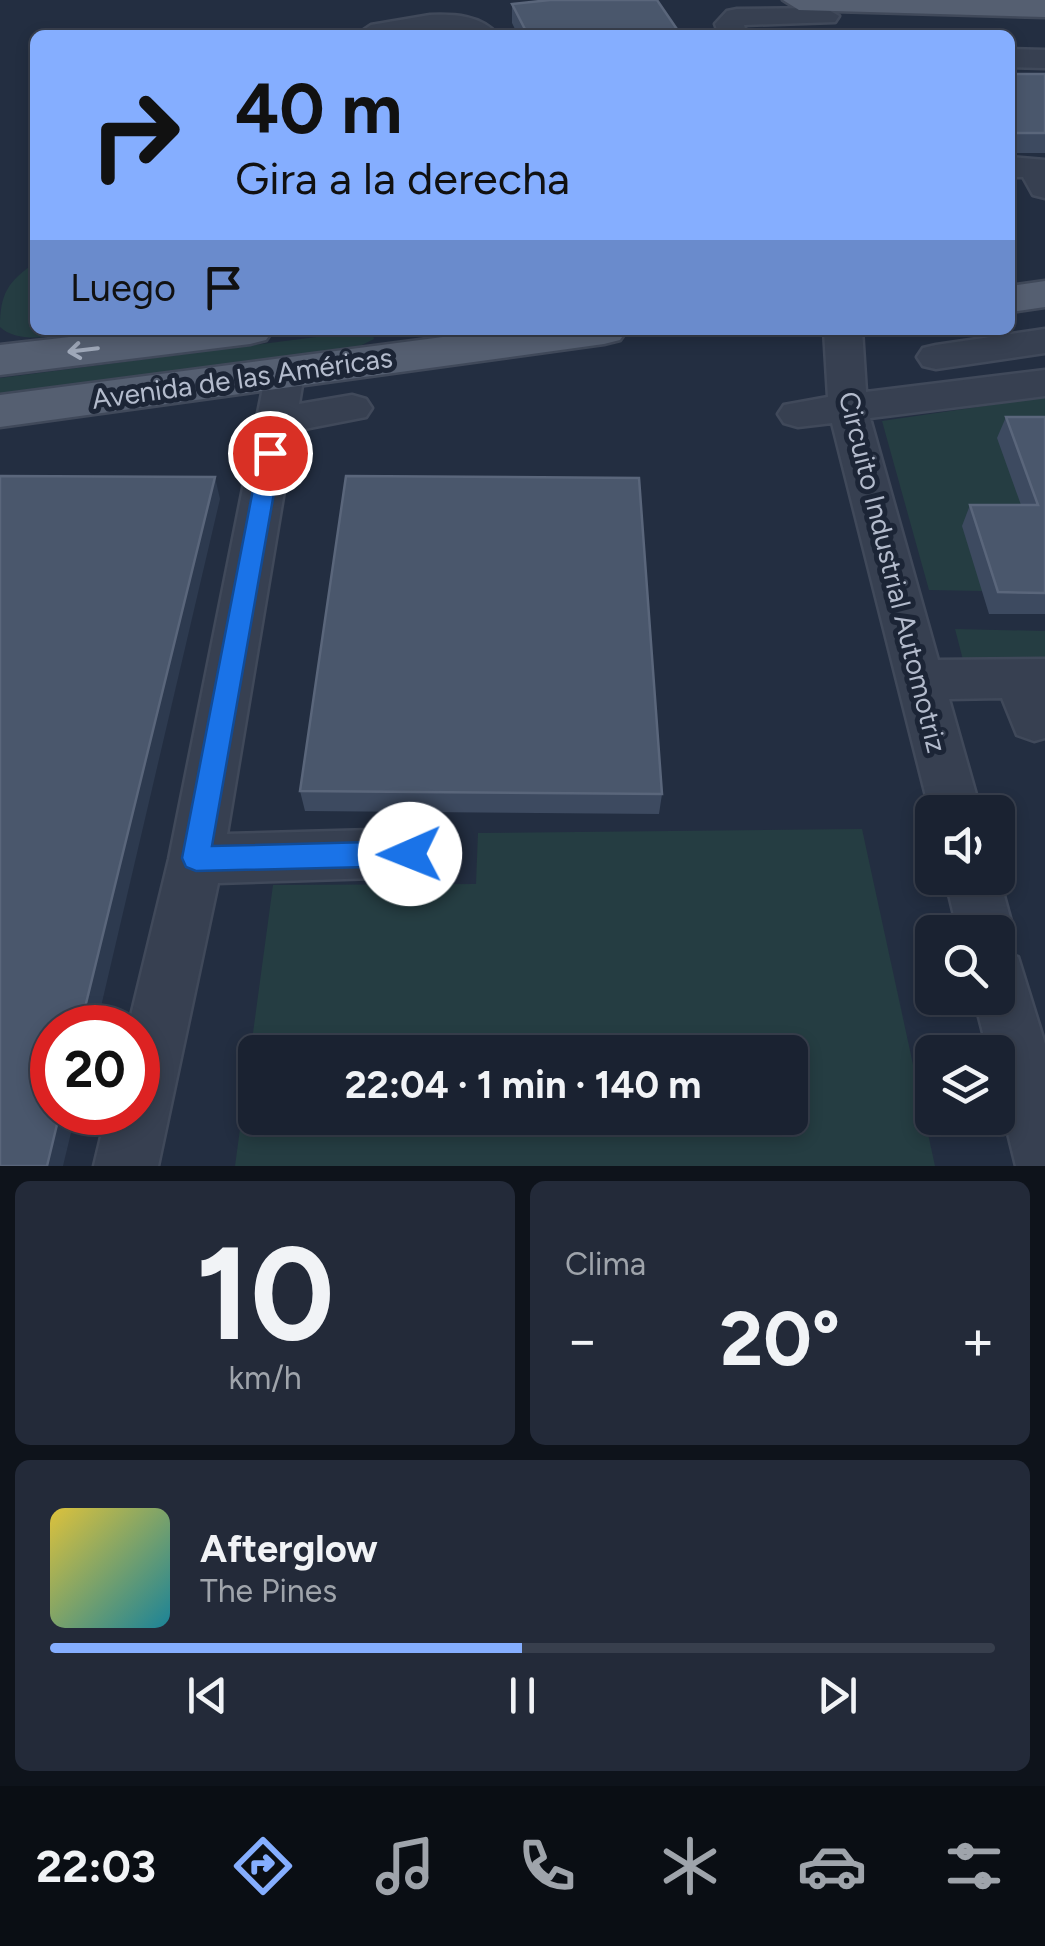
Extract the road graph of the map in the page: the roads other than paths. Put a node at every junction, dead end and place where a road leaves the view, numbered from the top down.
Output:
1 (1045, 7) edge
2 (812, 8) edge
3 (389, 30) edge
4 (478, 30) edge
5 (731, 30) edge
6 (1015, 58) edge
7 (1045, 59) edge
8 (1015, 167) edge
9 (1045, 188) edge
10 (1045, 268) edge
11 (1015, 272) edge
12 (1045, 294) edge
13 (1015, 298) edge
14 (208, 335) edge
15 (527, 335) edge
16 (842, 335) edge
17 (435, 341) edge
18 (1045, 341) edge
19 (936, 356) dead end
20 (0, 360) edge
21 (1045, 384) edge
22 (281, 397) junction
23 (352, 408) dead end
24 (848, 409) junction
25 (0, 410) edge
26 (798, 414) dead end
27 (920, 680) junction
28 (1033, 692) edge
29 (950, 795) edge
30 (410, 854) dead end
31 (196, 858) junction
32 (1016, 994) edge
33 (1045, 1159) edge
34 (126, 1166) edge

1 - 2 main road
2 - 5 street
3 - 4 street
6 - 7 street
8 - 9 street
10 - 11 main road
12 - 13 main road
14 -> 20 main road, Avenida de las Américas
15 - 17 main road, Avenida de las Américas
16 - 24 street, Circuito Industrial Automotriz
17 - 22 main road, Avenida de las Américas
18 - 19 street
21 - 24 street
22 - 23 street
22 - 25 main road, Avenida de las Américas
22 - 31 street
24 - 26 street
24 - 27 street, Circuito Industrial Automotriz
27 - 28 street
27 - 29 street, Circuito Industrial Automotriz
30 - 31 street
31 - 34 street
32 - 33 street

